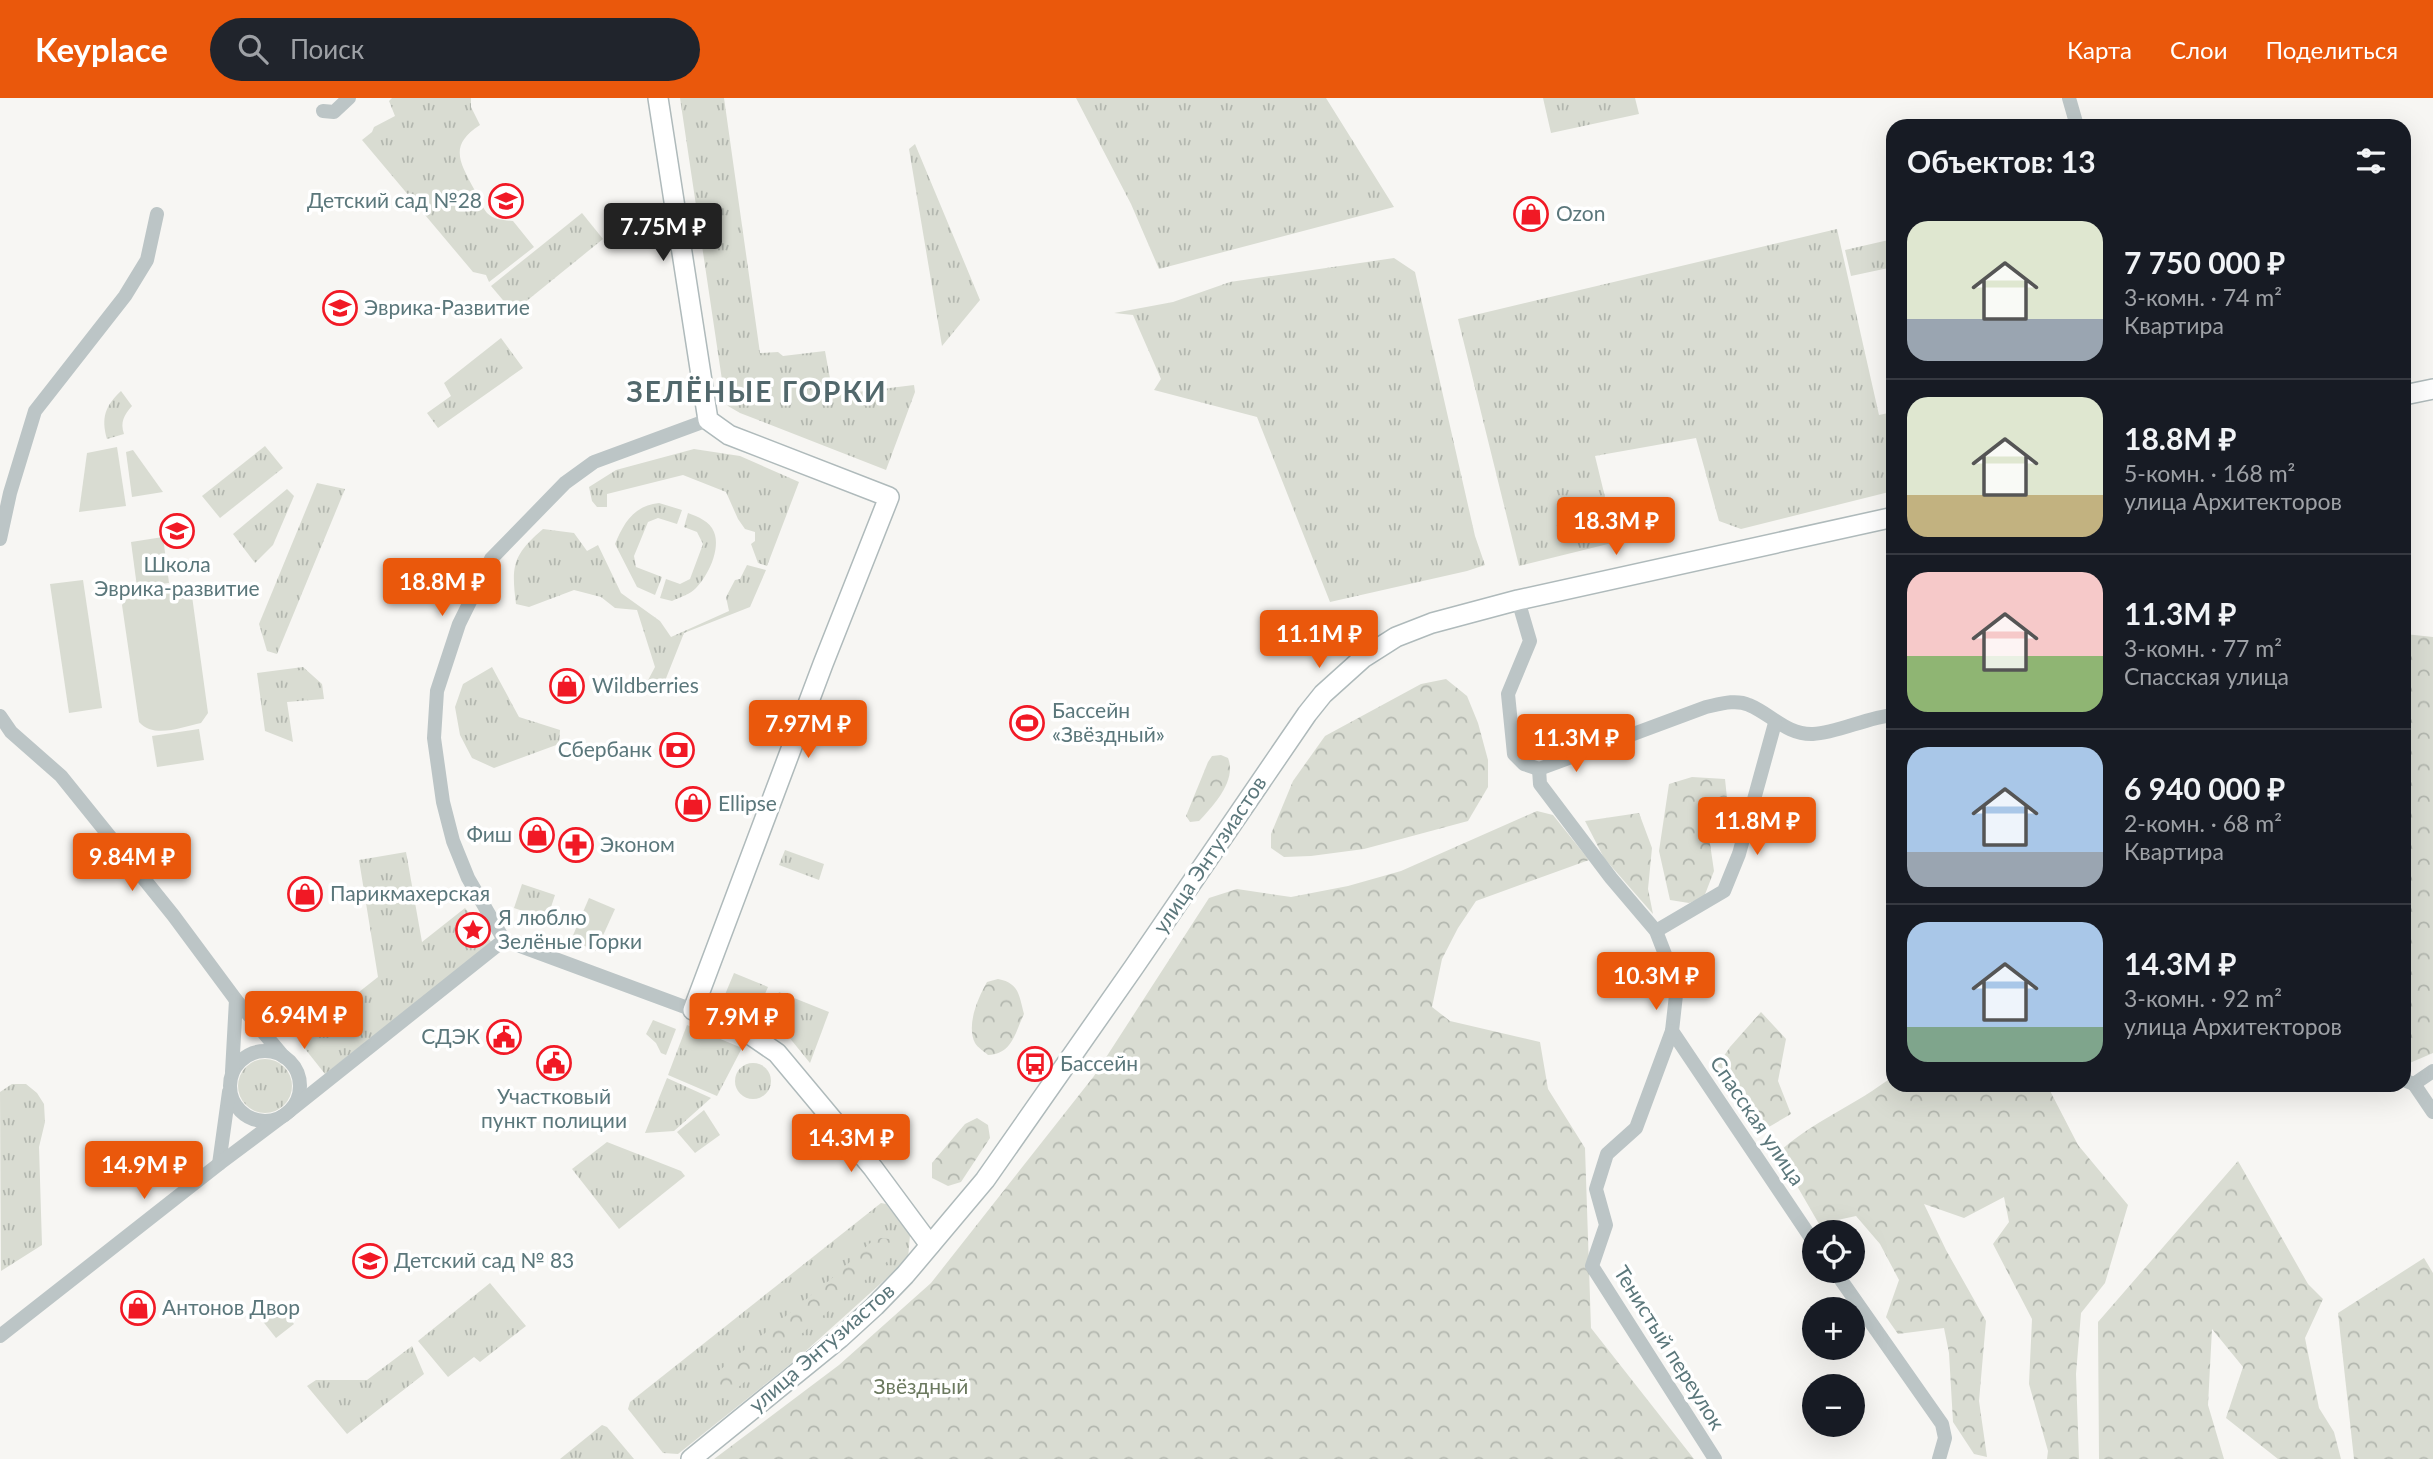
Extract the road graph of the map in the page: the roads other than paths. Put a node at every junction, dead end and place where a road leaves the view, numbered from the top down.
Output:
1 (349, 98) edge
2 (658, 98) edge
3 (2069, 98) edge
4 (323, 111) dead end
5 (2075, 119) edge
6 (158, 214) dead end
7 (2433, 389) edge
8 (2411, 394) edge
9 (708, 421) junction
10 (1886, 519) edge
11 (0, 539) edge
12 (1518, 600) junction
13 (0, 716) edge
14 (1886, 717) edge
15 (1775, 723) junction
16 (1539, 769) junction
17 (1656, 931) junction
18 (504, 940) junction
19 (236, 1000) junction
20 (692, 1010) junction
21 (1672, 1031) junction
22 (284, 1057) junction
23 (2433, 1071) edge
24 (298, 1076) junction
25 (231, 1081) junction
26 (2411, 1081) edge
27 (2411, 1084) edge
28 (310, 1094) junction
29 (2433, 1112) edge
30 (287, 1113) junction
31 (219, 1164) junction
32 (1802, 1225) edge
33 (930, 1245) junction
34 (1843, 1283) edge
35 (0, 1336) edge
36 (691, 1459) edge
37 (1715, 1459) edge
38 (1939, 1459) edge

1 - 4 street
2 - 9 main road
3 - 5 street
6 - 11 street
7 - 8 main road
9 - 18 street
9 - 20 main road
10 - 12 main road, улица Энтузиастов
12 - 16 street
12 - 33 main road, улица Энтузиастов
13 - 19 street
14 - 15 street
15 - 16 street
15 - 17 street
16 - 17 street
17 - 21 street
18 - 20 street
18 - 28 street
19 - 22 street
19 - 25 street
20 - 33 main road
21 - 32 street, Спасская улица
21 - 37 street, Тенистый переулок
22 - 24 street
22 - 25 street
23 - 26 street
24 - 28 street
24 - 30 street
25 - 30 street
25 - 31 street
27 - 29 street
28 - 30 street
30 - 31 street
31 - 35 street
33 - 36 main road, улица Энтузиастов
34 - 38 street

